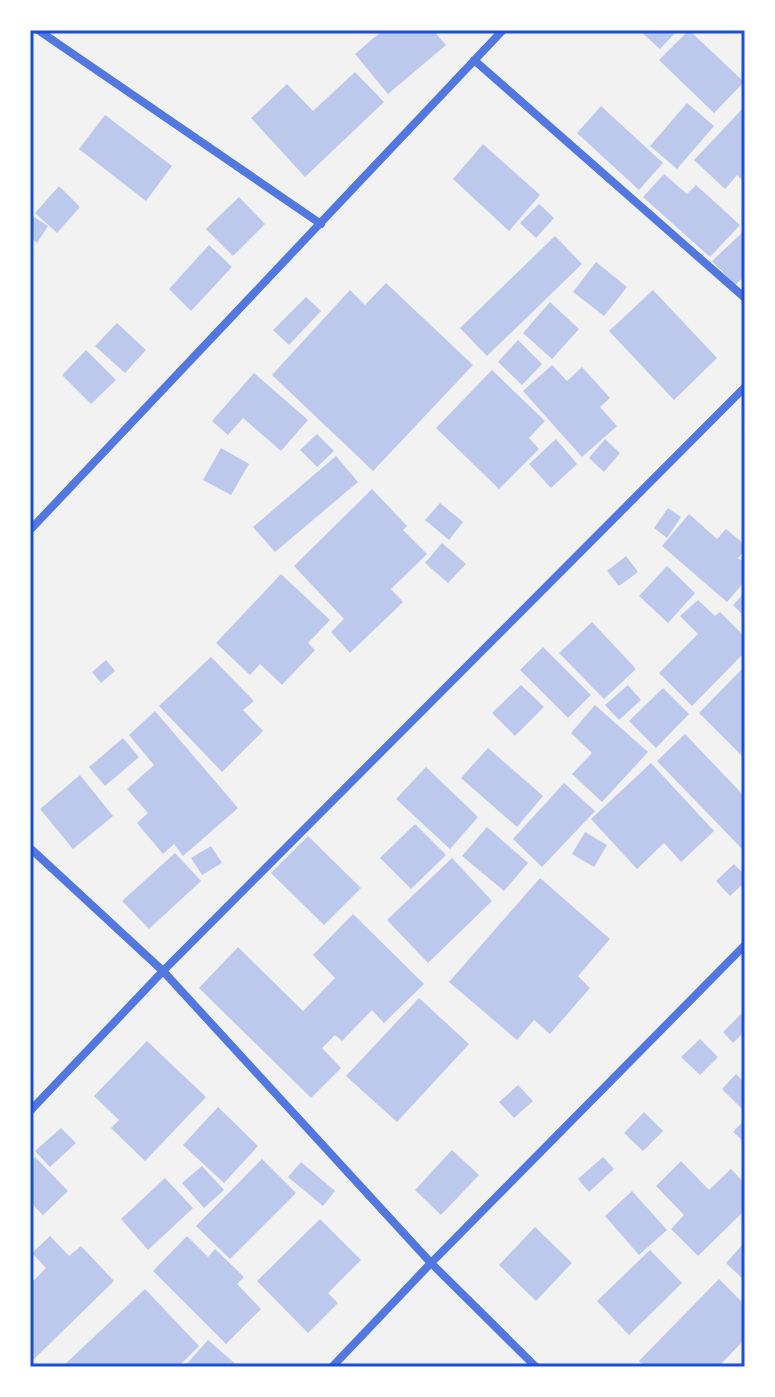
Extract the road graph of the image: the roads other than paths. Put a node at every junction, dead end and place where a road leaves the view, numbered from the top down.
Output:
1 (38, 30) edge
2 (503, 30) edge
3 (474, 60) junction
4 (321, 224) junction
5 (745, 298) edge
6 (745, 387) edge
7 (30, 530) edge
8 (30, 848) edge
9 (745, 945) edge
10 (163, 971) junction
11 (30, 1111) edge
12 (431, 1263) junction
13 (332, 1367) edge
14 (536, 1367) edge

1 - 4 street
2 - 3 street
3 - 4 street
3 - 5 street
4 - 7 street
6 - 10 street
8 - 10 street
9 - 12 street
10 - 11 street
10 - 12 street
12 - 13 street
12 - 14 street

